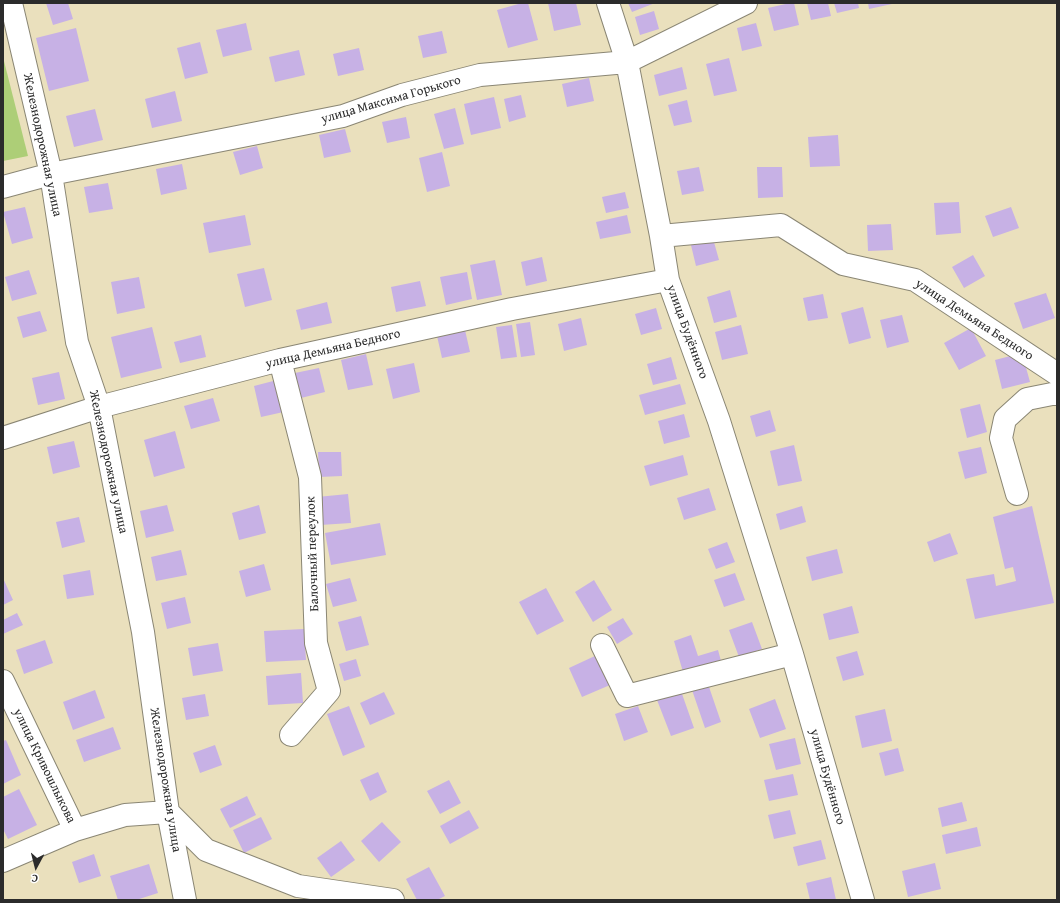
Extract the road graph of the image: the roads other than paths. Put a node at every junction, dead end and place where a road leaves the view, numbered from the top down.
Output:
1 (11, 3) edge
2 (608, 3) edge
3 (746, 3) edge
4 (627, 62) junction
5 (51, 174) junction
6 (3, 187) edge
7 (661, 236) junction
8 (668, 280) junction
9 (280, 360) junction
10 (1057, 374) edge
11 (1057, 394) edge
12 (98, 407) junction
13 (3, 438) edge
14 (1017, 494) dead end
15 (602, 646) dead end
16 (792, 654) junction
17 (3, 681) edge
18 (290, 735) dead end
19 (168, 812) junction
20 (75, 830) junction
21 (3, 861) edge
22 (185, 900) edge
23 (393, 900) edge
24 (863, 900) edge

1 - 5 street, Железнодорожная улица
2 - 4 street, улица Будённого
3 - 4 street, улица Максима Горького
4 - 5 street, улица Максима Горького
4 - 7 street, улица Будённого
5 - 6 street, улица Максима Горького
5 - 12 street, Железнодорожная улица
7 - 8 street, улица Будённого
7 - 10 street, улица Демьяна Бедного
8 - 9 street, улица Демьяна Бедного
8 - 16 street, улица Будённого
9 - 12 street, улица Демьяна Бедного
9 - 18 street, Балочный переулок
11 - 14 street
12 - 13 street, улица Демьяна Бедного
12 - 19 street, Железнодорожная улица
15 - 16 street
16 - 24 street, улица Будённого
17 - 20 street, улица Кривошлыкова
19 - 20 street, улица Кривошлыкова
19 - 22 street, Железнодорожная улица
19 - 23 street
20 - 21 street, улица Кривошлыкова

